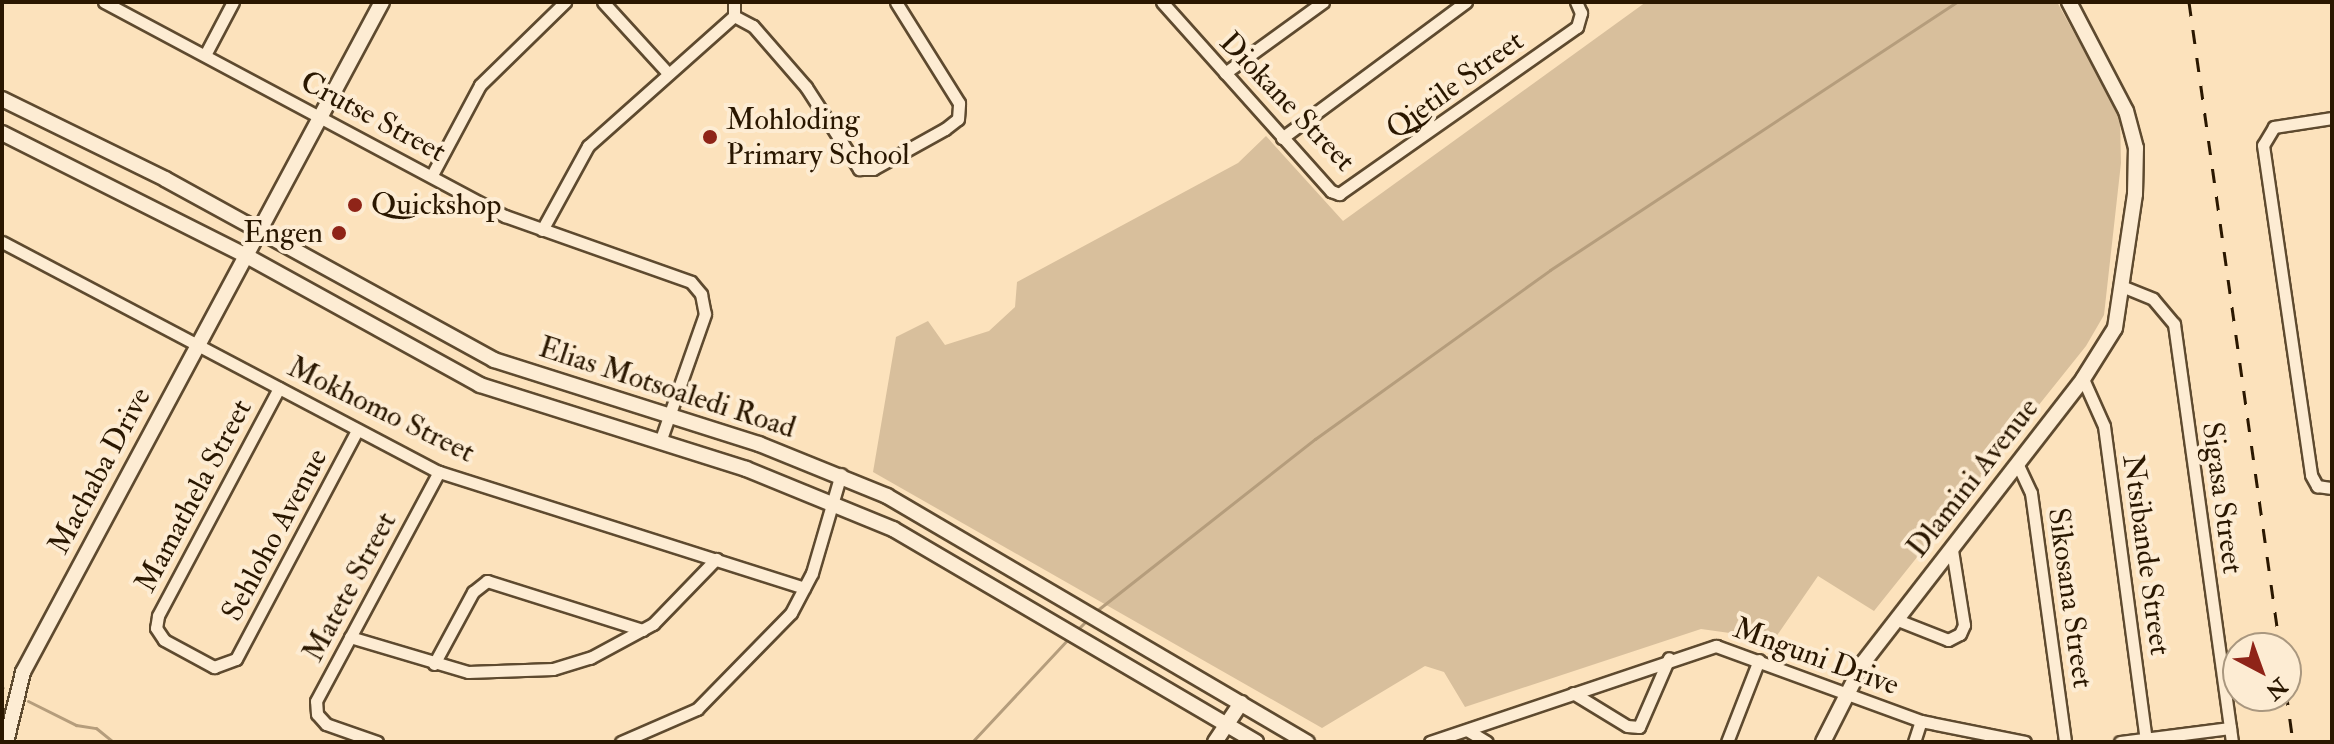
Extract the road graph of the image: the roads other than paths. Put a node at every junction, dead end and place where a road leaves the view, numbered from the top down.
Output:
1 (104, 2) edge
2 (233, 2) edge
3 (382, 2) edge
4 (565, 2) edge
5 (603, 2) edge
6 (734, 2) edge
7 (896, 2) edge
8 (1162, 2) edge
9 (1323, 2) edge
10 (1466, 2) edge
11 (2069, 2) edge
12 (1579, 8) edge
13 (734, 16) junction
14 (205, 55) junction
15 (667, 72) junction
16 (1225, 73) junction
17 (2, 99) edge
18 (319, 116) junction
19 (2332, 118) edge
20 (2, 133) edge
21 (1282, 138) junction
22 (432, 175) junction
23 (1348, 192) joint
24 (256, 229) junction
25 (542, 230) junction
26 (2, 242) edge
27 (243, 254) junction
28 (2124, 287) junction
29 (197, 342) junction
30 (2083, 379) junction
31 (279, 388) junction
32 (669, 414) junction
33 (356, 432) junction
34 (660, 442) junction
35 (2017, 463) junction
36 (439, 472) junction
37 (841, 474) junction
38 (2332, 488) edge
39 (833, 503) junction
40 (1952, 550) junction
41 (716, 559) junction
42 (804, 588) junction
43 (1895, 619) junction
44 (642, 630) junction
45 (350, 637) junction
46 (1669, 658) junction
47 (236, 659) joint
48 (1759, 660) junction
49 (434, 664) junction
50 (1844, 692) junction
51 (1573, 693) junction
52 (1241, 703) junction
53 (1921, 721) junction
54 (1226, 726) junction
55 (2230, 728) junction
56 (1467, 730) junction
57 (2006, 740) edge
58 (2146, 740) edge
59 (6, 742) edge
60 (377, 742) edge
61 (621, 742) edge
62 (1215, 742) edge
63 (1256, 742) edge
64 (1307, 742) edge
65 (1430, 742) edge
66 (1487, 742) edge
67 (1727, 742) edge
68 (1823, 742) edge
69 (1914, 742) edge
70 (2025, 742) edge
71 (2065, 742) edge
72 (2120, 742) edge
73 (2232, 742) edge

1 - 14 street, Crutse Street
2 - 14 street
3 - 18 main road, Machaba Drive
4 - 22 street
5 - 15 street
6 - 13 street
7 - 13 street
8 - 16 street, Diokane Street
9 - 16 street
10 - 21 street
11 - 28 main road, Dlamini Avenue
12 - 23 street, Qjetile Street
13 - 15 street
14 - 18 street, Crutse Street
15 - 25 street
16 - 21 street, Diokane Street
17 - 24 main road, Elias Motsoaledi Road
18 - 22 street, Crutse Street
18 - 24 main road, Machaba Drive
19 - 38 street
20 - 27 main road, Elias Motsoaledi Road
21 - 23 street, Diokane Street
22 - 25 street, Crutse Street
24 - 27 main road, Machaba Drive
24 - 32 main road, Elias Motsoaledi Road
25 - 32 street, Crutse Street
26 - 29 street, Mokhomo Street
27 - 29 main road, Machaba Drive
27 - 34 main road, Elias Motsoaledi Road
28 - 30 main road, Dlamini Avenue
28 - 55 street, Sigasa Street
29 - 31 street, Mokhomo Street
29 - 59 main road, Machaba Drive
30 - 35 main road, Dlamini Avenue
30 - 58 street, Ntsibande Street
31 - 33 street, Mokhomo Street
31 - 47 street, Mamathela Street
32 - 34 street, Crutse Street
32 - 37 main road, Elias Motsoaledi Road
33 - 36 street, Mokhomo Street
33 - 47 street, Sehloho Avenue
34 - 39 main road, Elias Motsoaledi Road
35 - 40 main road, Dlamini Avenue
35 - 71 street, Sikosana Street
36 - 41 street, Mokhomo Street
36 - 45 street, Matete Street
37 - 39 street
37 - 52 main road, Elias Motsoaledi Road
39 - 42 street
39 - 54 main road, Elias Motsoaledi Road
40 - 43 main road, Dlamini Avenue
40 - 43 street
41 - 42 street, Mokhomo Street
41 - 44 street
42 - 61 street
43 - 50 main road, Dlamini Avenue
44 - 49 street
44 - 49 street
45 - 49 street
45 - 60 street, Matete Street
46 - 48 street, Mnguni Drive
46 - 51 street, Mnguni Drive
46 - 51 street
48 - 50 street, Mnguni Drive
48 - 67 street
50 - 53 street, Mnguni Drive
50 - 68 main road, Dlamini Avenue
51 - 56 street, Mnguni Drive
52 - 54 main road
52 - 64 main road, Elias Motsoaledi Road
53 - 57 street, Mnguni Drive
53 - 69 street
54 - 62 main road
54 - 63 main road, Elias Motsoaledi Road
55 - 58 street
55 - 73 street, Sigasa Street
56 - 65 street, Mnguni Drive
56 - 66 street
57 - 70 street, Mnguni Drive
58 - 72 street

